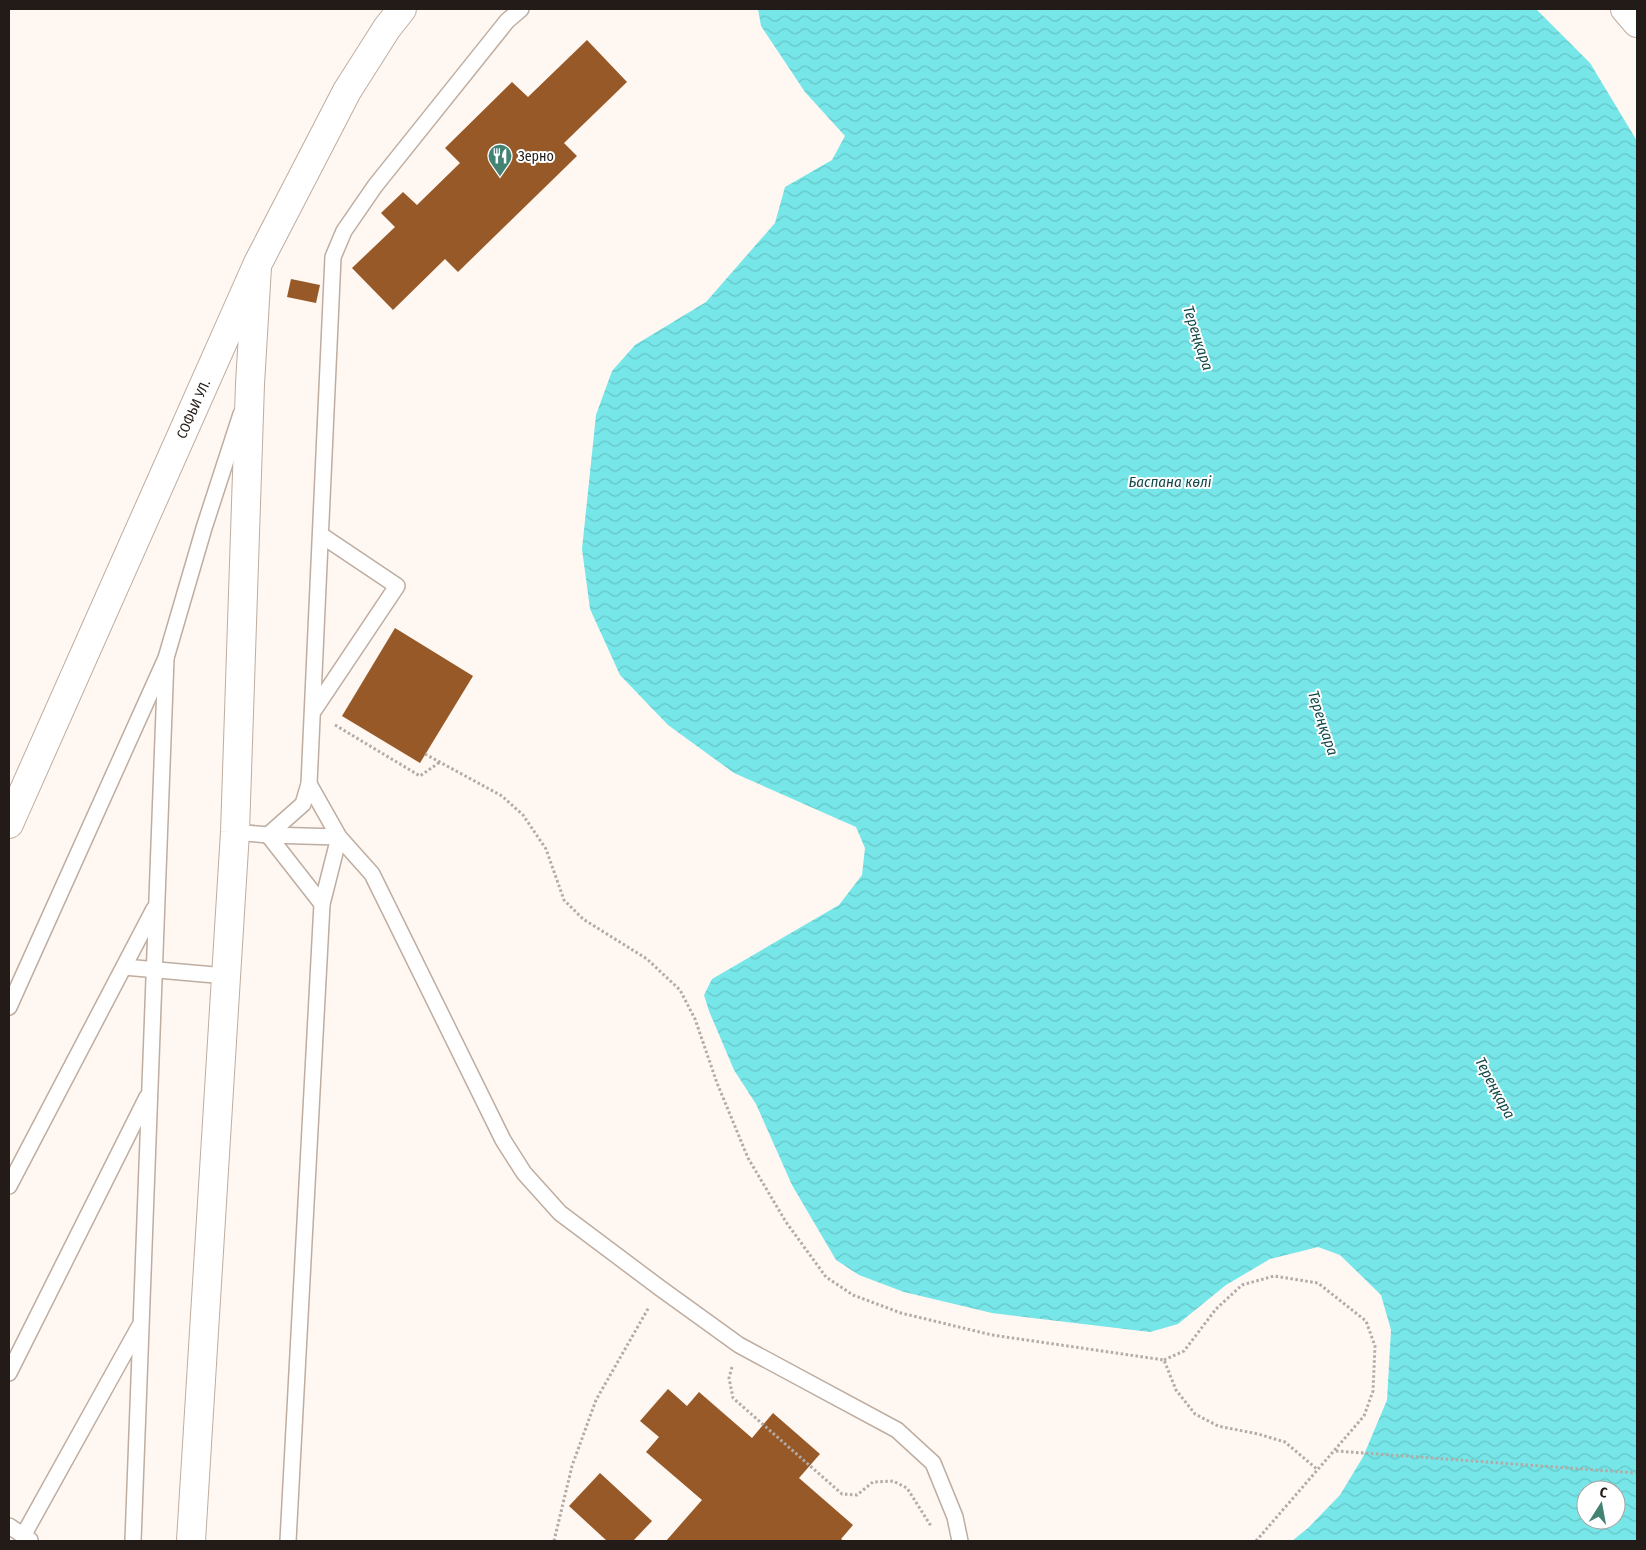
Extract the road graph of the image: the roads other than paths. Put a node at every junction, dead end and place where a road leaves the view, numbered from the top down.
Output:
1 (402, 9) edge
2 (521, 9) edge
3 (1625, 9) edge
4 (1637, 23) edge
5 (258, 263) junction
6 (250, 384) junction
7 (321, 535) junction
8 (166, 658) junction
9 (313, 711) junction
10 (308, 784) junction
11 (9, 824) edge
12 (235, 832) junction
13 (268, 835) junction
14 (339, 837) junction
15 (156, 904) junction
16 (322, 904) junction
17 (124, 967) junction
18 (154, 969) junction
19 (226, 976) junction
20 (9, 1007) edge
21 (150, 1093) junction
22 (9, 1186) edge
23 (141, 1324) junction
24 (9, 1373) edge
25 (9, 1526) edge
26 (27, 1538) edge
27 (133, 1541) edge
28 (191, 1541) edge
29 (288, 1541) edge
30 (960, 1541) edge

1 - 5 street, СОФЬИ УЛ.
2 - 7 lane
3 - 4 street
5 - 6 street
5 - 11 street, СОФЬИ УЛ.
6 - 8 lane
6 - 12 street
7 - 9 lane
7 - 9 lane
8 - 15 lane
8 - 20 lane
9 - 10 lane
10 - 13 lane
10 - 14 lane
12 - 13 lane
12 - 19 street
13 - 14 lane
13 - 16 lane
14 - 16 lane
14 - 30 lane
15 - 17 lane
15 - 18 lane
16 - 29 lane
17 - 18 lane
17 - 22 lane
18 - 19 lane
18 - 21 lane
19 - 28 street
21 - 23 lane
21 - 24 lane
23 - 26 lane
23 - 27 lane
25 - 26 lane

